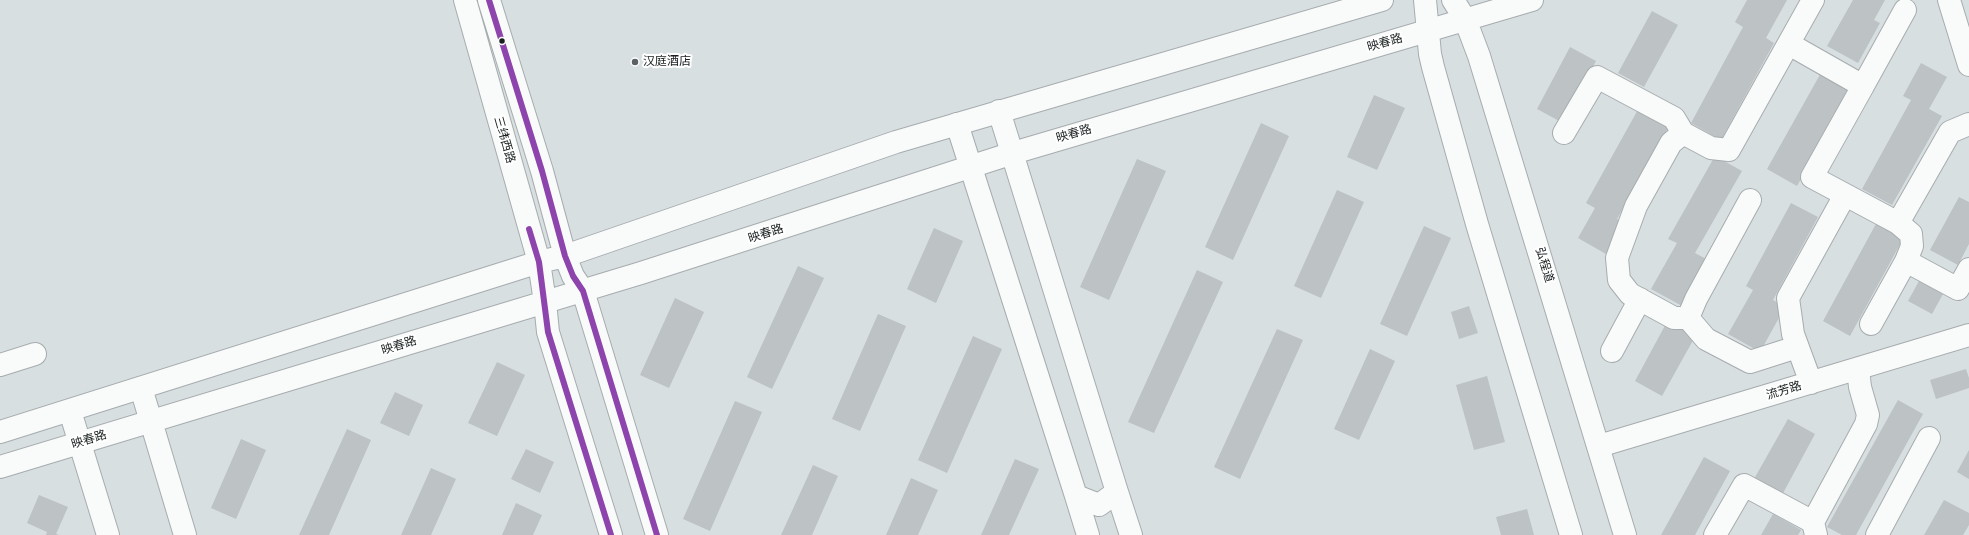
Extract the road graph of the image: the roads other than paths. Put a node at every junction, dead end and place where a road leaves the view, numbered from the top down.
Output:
1 (465, 0) edge
2 (489, 0) edge
3 (1382, 0) edge
4 (1425, 0) edge
5 (1813, 0) edge
6 (1949, 0) edge
7 (1514, 2) edge
8 (1456, 10) edge
9 (1905, 10) dead end
10 (1427, 31) junction
11 (1788, 44) junction
12 (1968, 56) edge
13 (1485, 73) junction
14 (1863, 86) junction
15 (1439, 90) junction
16 (999, 111) junction
17 (957, 124) junction
18 (1969, 124) edge
19 (1564, 132) dead end
20 (1683, 133) junction
21 (1013, 152) junction
22 (972, 166) junction
23 (1845, 195) junction
24 (1750, 200) dead end
25 (1898, 223) junction
26 (565, 256) junction
27 (1906, 261) junction
28 (1969, 269) edge
29 (540, 272) junction
30 (578, 283) junction
31 (1640, 299) junction
32 (545, 302) junction
33 (1688, 318) junction
34 (1871, 324) dead end
35 (1969, 335) edge
36 (1797, 347) junction
37 (1612, 351) dead end
38 (35, 354) dead end
39 (0, 365) edge
40 (1858, 369) junction
41 (1811, 383) junction
42 (141, 388) junction
43 (70, 411) junction
44 (151, 421) junction
45 (0, 432) edge
46 (1929, 438) dead end
47 (80, 442) junction
48 (1599, 446) junction
49 (0, 466) edge
50 (1116, 492) junction
51 (1076, 496) junction
52 (1814, 529) edge
53 (108, 535) edge
54 (186, 535) edge
55 (611, 535) edge
56 (658, 535) edge
57 (1088, 535) edge
58 (1131, 535) edge
59 (1570, 535) edge
60 (1625, 535) edge
61 (1715, 535) edge
62 (1877, 535) edge

1 - 29 main road, 三纬西路
2 - 26 main road
3 - 16 main road
4 - 10 main road
5 - 11 main road
6 - 12 main road
7 - 8 main road, 映春路
7 - 13 main road
8 - 10 main road, 映春路
8 - 13 main road, 弘程道
8 - 15 main road
9 - 14 main road
10 - 15 main road
10 - 21 main road, 映春路
11 - 14 main road
11 - 20 main road
13 - 48 main road, 弘程道
14 - 23 main road
15 - 59 main road
16 - 17 main road
16 - 21 main road
17 - 22 main road
17 - 26 main road
18 - 25 main road
19 - 20 main road
20 - 31 main road
21 - 22 main road, 映春路
21 - 50 main road
22 - 30 main road, 映春路
22 - 51 main road
23 - 25 main road
23 - 36 main road
24 - 33 main road
25 - 27 main road
26 - 29 main road
26 - 30 main road
27 - 28 main road
27 - 34 main road
29 - 32 main road, 三纬西路
29 - 42 main road
30 - 32 main road, 映春路
30 - 56 main road
31 - 33 main road
31 - 37 main road
32 - 44 main road, 映春路
32 - 55 main road, 三纬西路
33 - 36 main road
35 - 40 main road, 流芳路
36 - 41 main road
38 - 39 main road
40 - 41 main road, 流芳路
40 - 52 main road
41 - 48 main road, 流芳路
42 - 43 main road
42 - 44 main road
43 - 45 main road
43 - 47 main road
44 - 47 main road, 映春路
44 - 54 main road
46 - 62 main road
47 - 49 main road, 映春路
47 - 53 main road
48 - 60 main road, 弘程道
50 - 51 main road
50 - 58 main road
51 - 57 main road
52 - 61 main road

